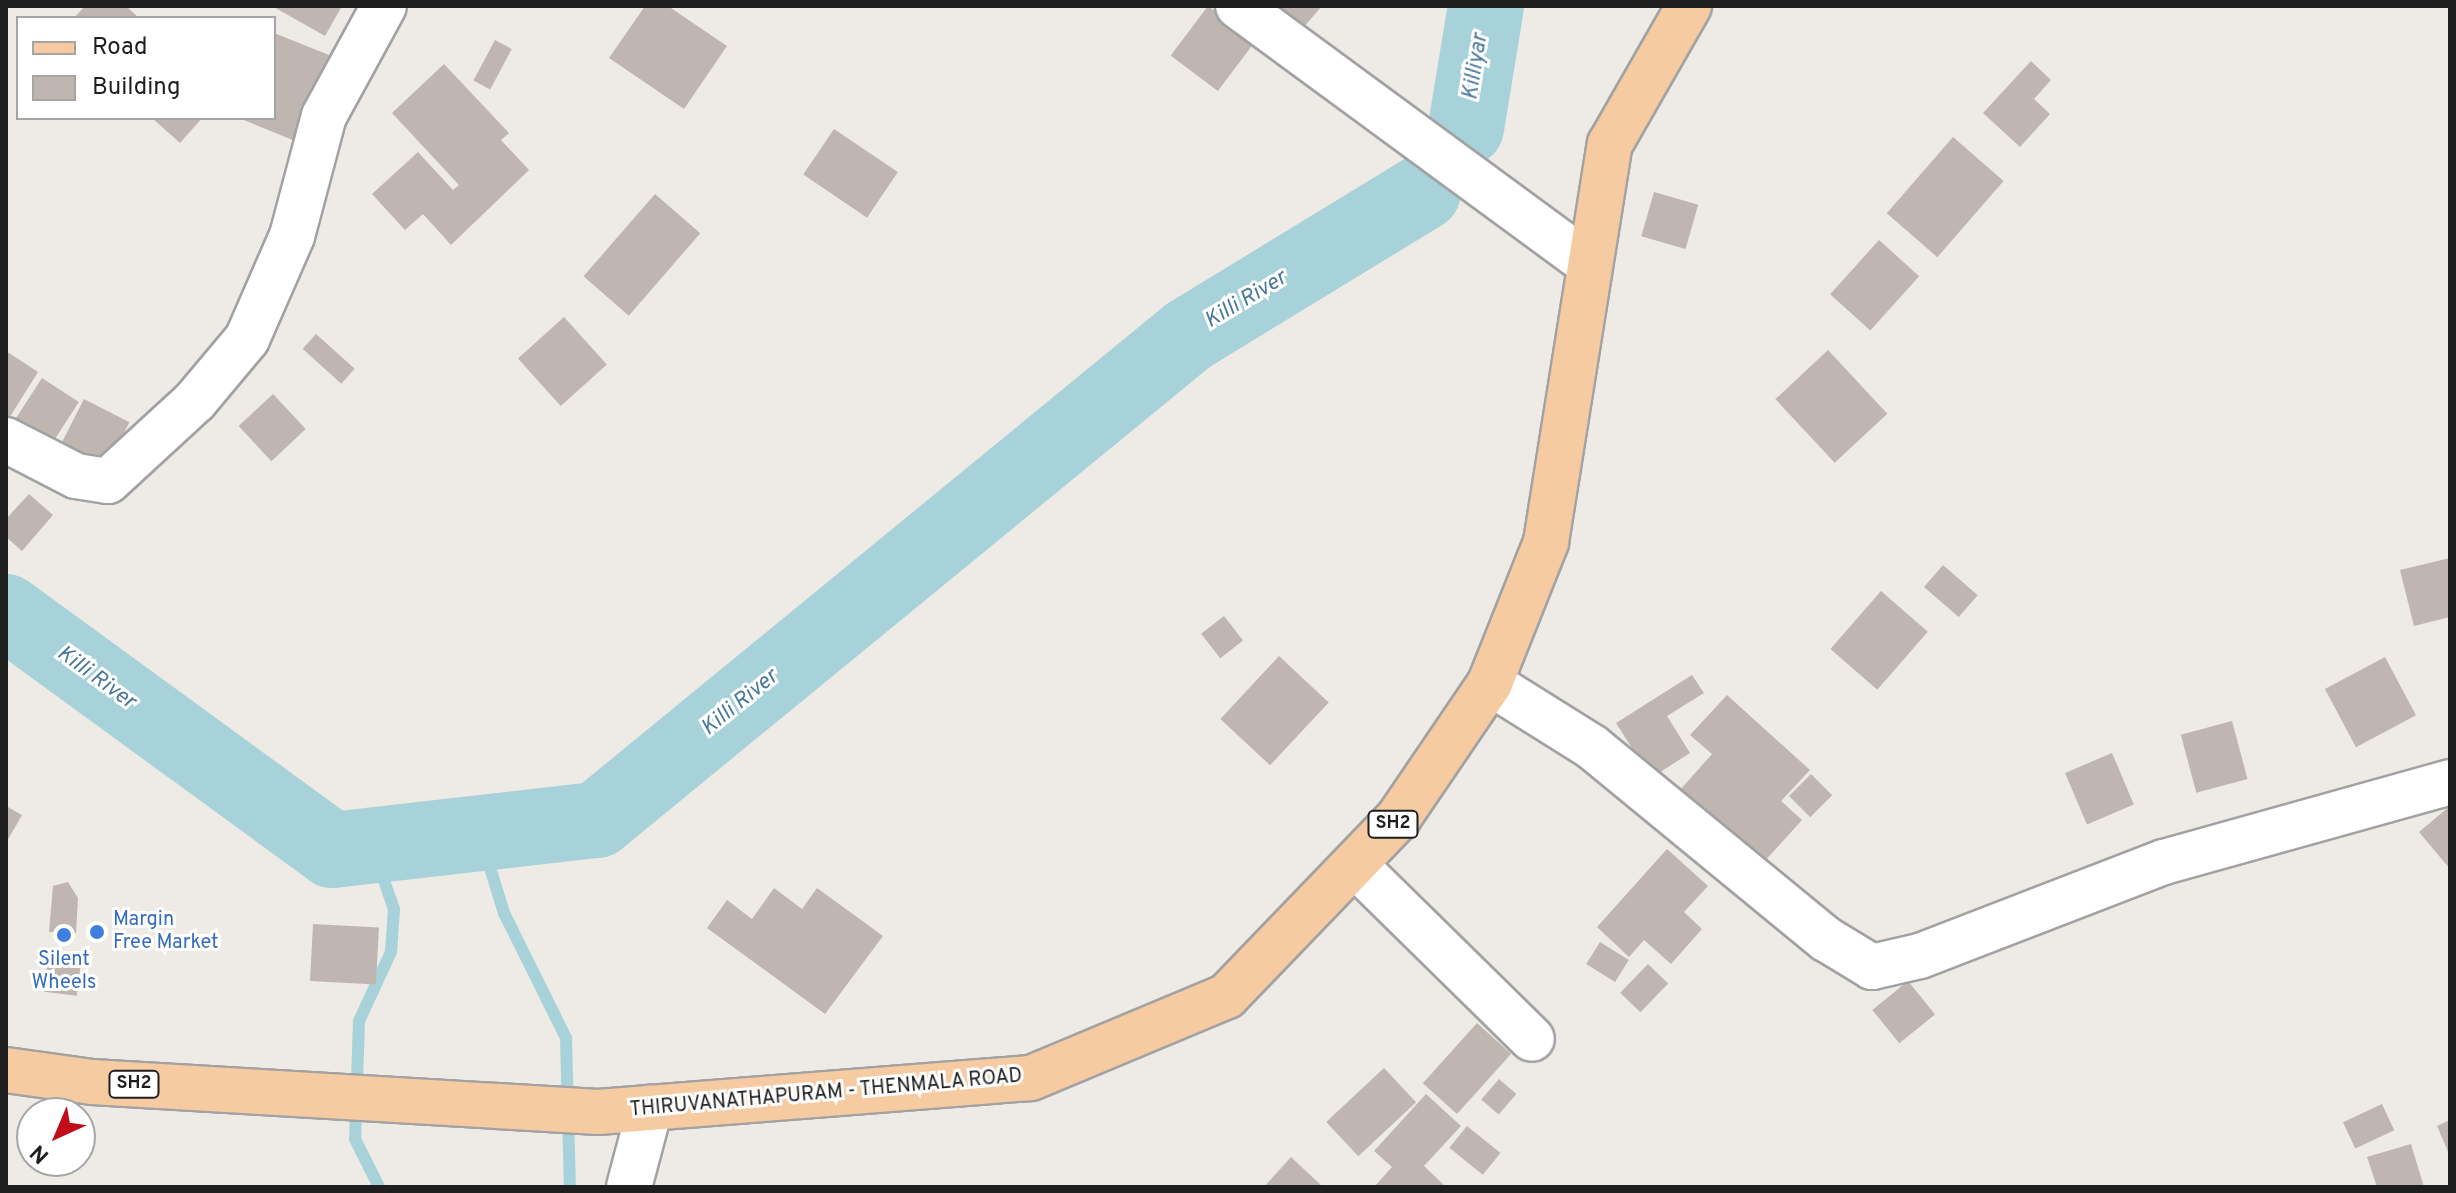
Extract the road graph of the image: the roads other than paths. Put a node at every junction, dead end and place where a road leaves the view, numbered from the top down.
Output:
1 (384, 6) edge
2 (1238, 6) edge
3 (1689, 6) edge
4 (1586, 262) junction
5 (6, 440) edge
6 (1490, 683) junction
7 (2450, 782) edge
8 (1357, 867) junction
9 (1532, 1039) dead end
10 (6, 1070) edge
11 (650, 1108) junction
12 (629, 1187) edge

1 - 5 street
2 - 4 street
3 - 4 main road, THIRUVANATHAPURAM - THENMALA ROAD / SH2
4 - 6 main road, THIRUVANATHAPURAM - THENMALA ROAD / SH2
6 - 7 street
6 - 8 main road, THIRUVANATHAPURAM - THENMALA ROAD / SH2
8 - 9 street
8 - 11 main road, THIRUVANATHAPURAM - THENMALA ROAD / SH2
10 - 11 main road, THIRUVANATHAPURAM - THENMALA ROAD / SH2
11 - 12 street

